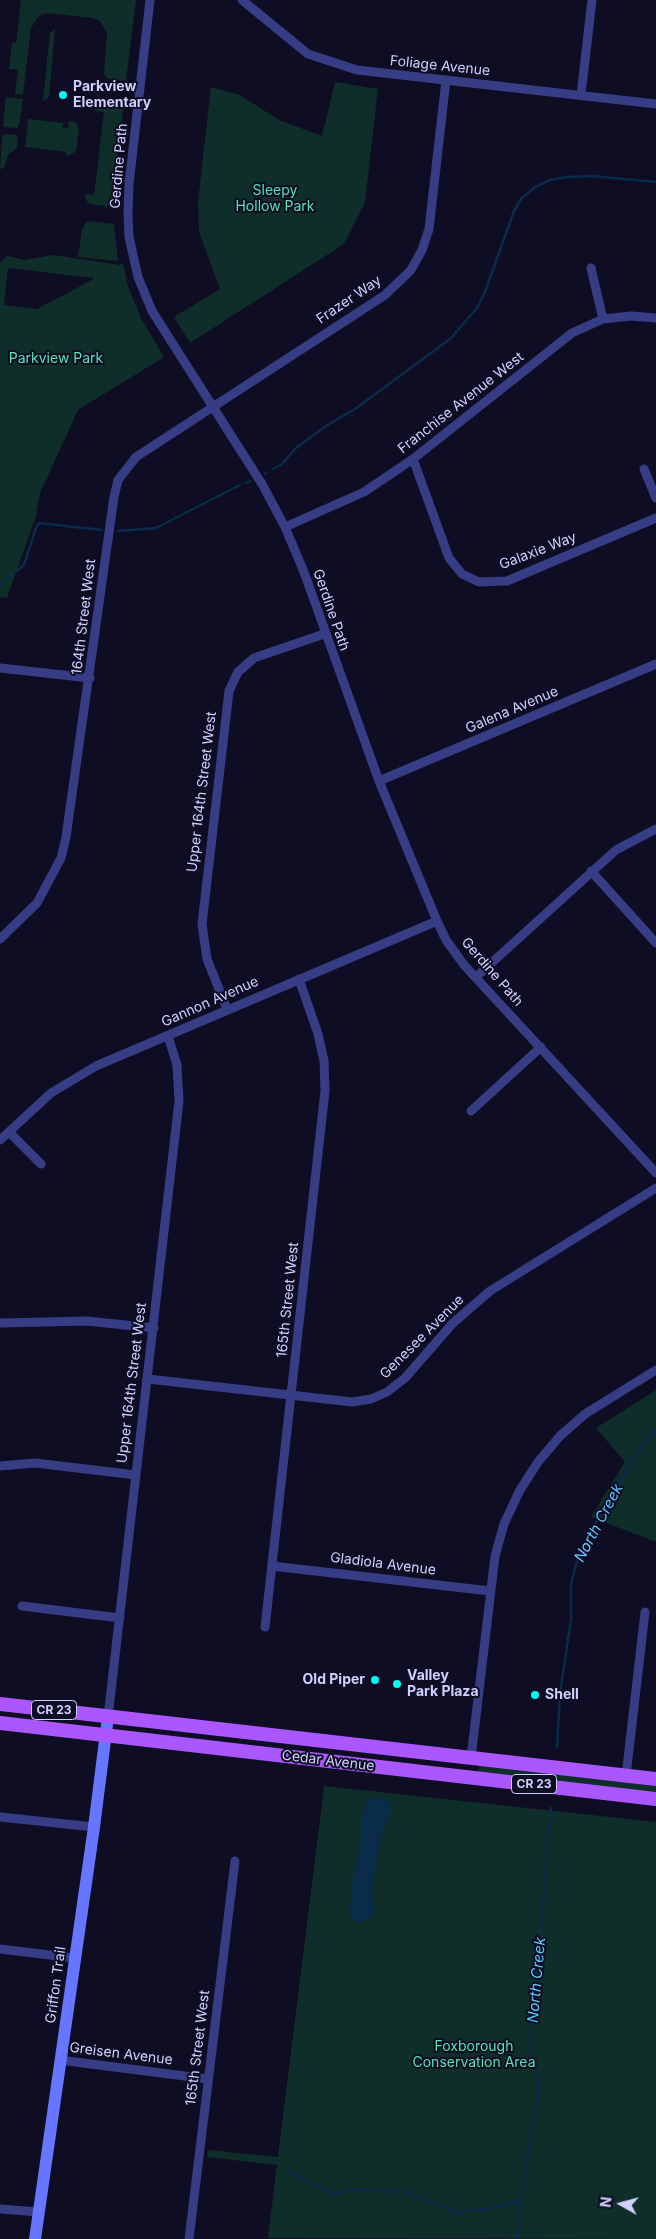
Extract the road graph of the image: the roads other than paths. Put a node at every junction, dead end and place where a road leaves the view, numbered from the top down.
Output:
1 (150, 0) edge
2 (242, 0) edge
3 (592, 0) edge
4 (446, 80) junction
5 (581, 95) junction
6 (656, 104) edge
7 (591, 268) dead end
8 (656, 318) edge
9 (603, 319) junction
10 (212, 407) junction
11 (413, 460) junction
12 (644, 469) dead end
13 (656, 498) edge
14 (656, 518) edge
15 (285, 527) junction
16 (324, 634) junction
17 (656, 664) edge
18 (0, 668) edge
19 (90, 678) junction
20 (379, 781) junction
21 (656, 829) edge
22 (591, 871) junction
23 (437, 921) junction
24 (0, 939) edge
25 (656, 943) edge
26 (476, 977) junction
27 (299, 979) junction
28 (227, 1009) junction
29 (168, 1036) junction
30 (541, 1047) junction
31 (471, 1111) dead end
32 (10, 1133) junction
33 (0, 1140) edge
34 (41, 1164) dead end
35 (656, 1173) edge
36 (656, 1188) edge
37 (0, 1323) edge
38 (154, 1328) junction
39 (656, 1370) edge
40 (148, 1379) junction
41 (291, 1396) junction
42 (0, 1466) edge
43 (136, 1475) junction
44 (272, 1566) junction
45 (490, 1590) junction
46 (22, 1606) dead end
47 (645, 1612) dead end
48 (120, 1618) junction
49 (265, 1627) dead end
50 (0, 1704) edge
51 (108, 1717) junction
52 (0, 1723) edge
53 (106, 1734) junction
54 (471, 1758) junction
55 (411, 1770) junction
56 (626, 1776) junction
57 (656, 1779) edge
58 (656, 1799) edge
59 (0, 1816) edge
60 (94, 1827) junction
61 (235, 1861) dead end
62 (0, 1949) edge
63 (75, 1958) junction
64 (60, 2060) junction
65 (208, 2079) junction
66 (0, 2209) edge
67 (38, 2212) junction
68 (35, 2239) edge
69 (189, 2239) edge

1 - 10 street, Gerdine Path
2 - 4 street, Foliage Avenue
3 - 5 street
4 - 5 street, Foliage Avenue
4 - 10 street, Frazer Way
5 - 6 street, Foliage Avenue
7 - 9 street
8 - 9 street, Franchise Avenue West
9 - 11 street, Franchise Avenue West
10 - 15 street, Gerdine Path
10 - 19 street, 164th Street West
11 - 14 street, Galaxie Way
11 - 15 street, Franchise Avenue West
12 - 13 street
15 - 16 street, Gerdine Path
16 - 20 street, Gerdine Path
16 - 28 street, Upper 164th Street West
17 - 20 street, Galena Avenue
18 - 19 street
19 - 24 street, 164th Street West
20 - 23 street, Gerdine Path
21 - 22 street
22 - 25 street
22 - 26 street
23 - 26 street, Gerdine Path
23 - 27 street, Gannon Avenue
26 - 30 street, Gerdine Path
27 - 28 street, Gannon Avenue
27 - 41 street, 165th Street West
28 - 29 street, Gannon Avenue
29 - 32 street, Gannon Avenue
29 - 38 street, Upper 164th Street West
30 - 31 street
30 - 35 street, Gerdine Path
32 - 33 street, Gannon Avenue
32 - 34 street
36 - 41 street, Genesee Avenue
37 - 38 street
38 - 40 street, Upper 164th Street West
39 - 45 street
40 - 41 street, Genesee Avenue
40 - 43 street, Upper 164th Street West
41 - 44 street, 165th Street West
42 - 43 street
43 - 48 street, Upper 164th Street West
44 - 45 street, Gladiola Avenue
44 - 49 street, 165th Street West
45 - 54 street
46 - 48 street
47 - 56 street
48 - 51 street, Upper 164th Street West
50 - 51 main road, Cedar Avenue / CR 23
51 - 53 street, Upper 164th Street West
51 - 54 main road, Cedar Avenue / CR 23
52 - 53 main road, Cedar Avenue / CR 23
53 - 55 main road, Cedar Avenue / CR 23
53 - 60 street, Griffon Trail
54 - 55 main road
54 - 56 main road, Cedar Avenue / CR 23
55 - 58 main road, Cedar Avenue / CR 23
56 - 57 main road, Cedar Avenue / CR 23
59 - 60 street
60 - 63 street, Griffon Trail
61 - 65 street, 165th Street West
62 - 63 street
63 - 64 street, Griffon Trail
64 - 65 street, Greisen Avenue
64 - 67 street, Griffon Trail
65 - 69 street, 165th Street West
66 - 67 street
67 - 68 street, Griffon Trail

